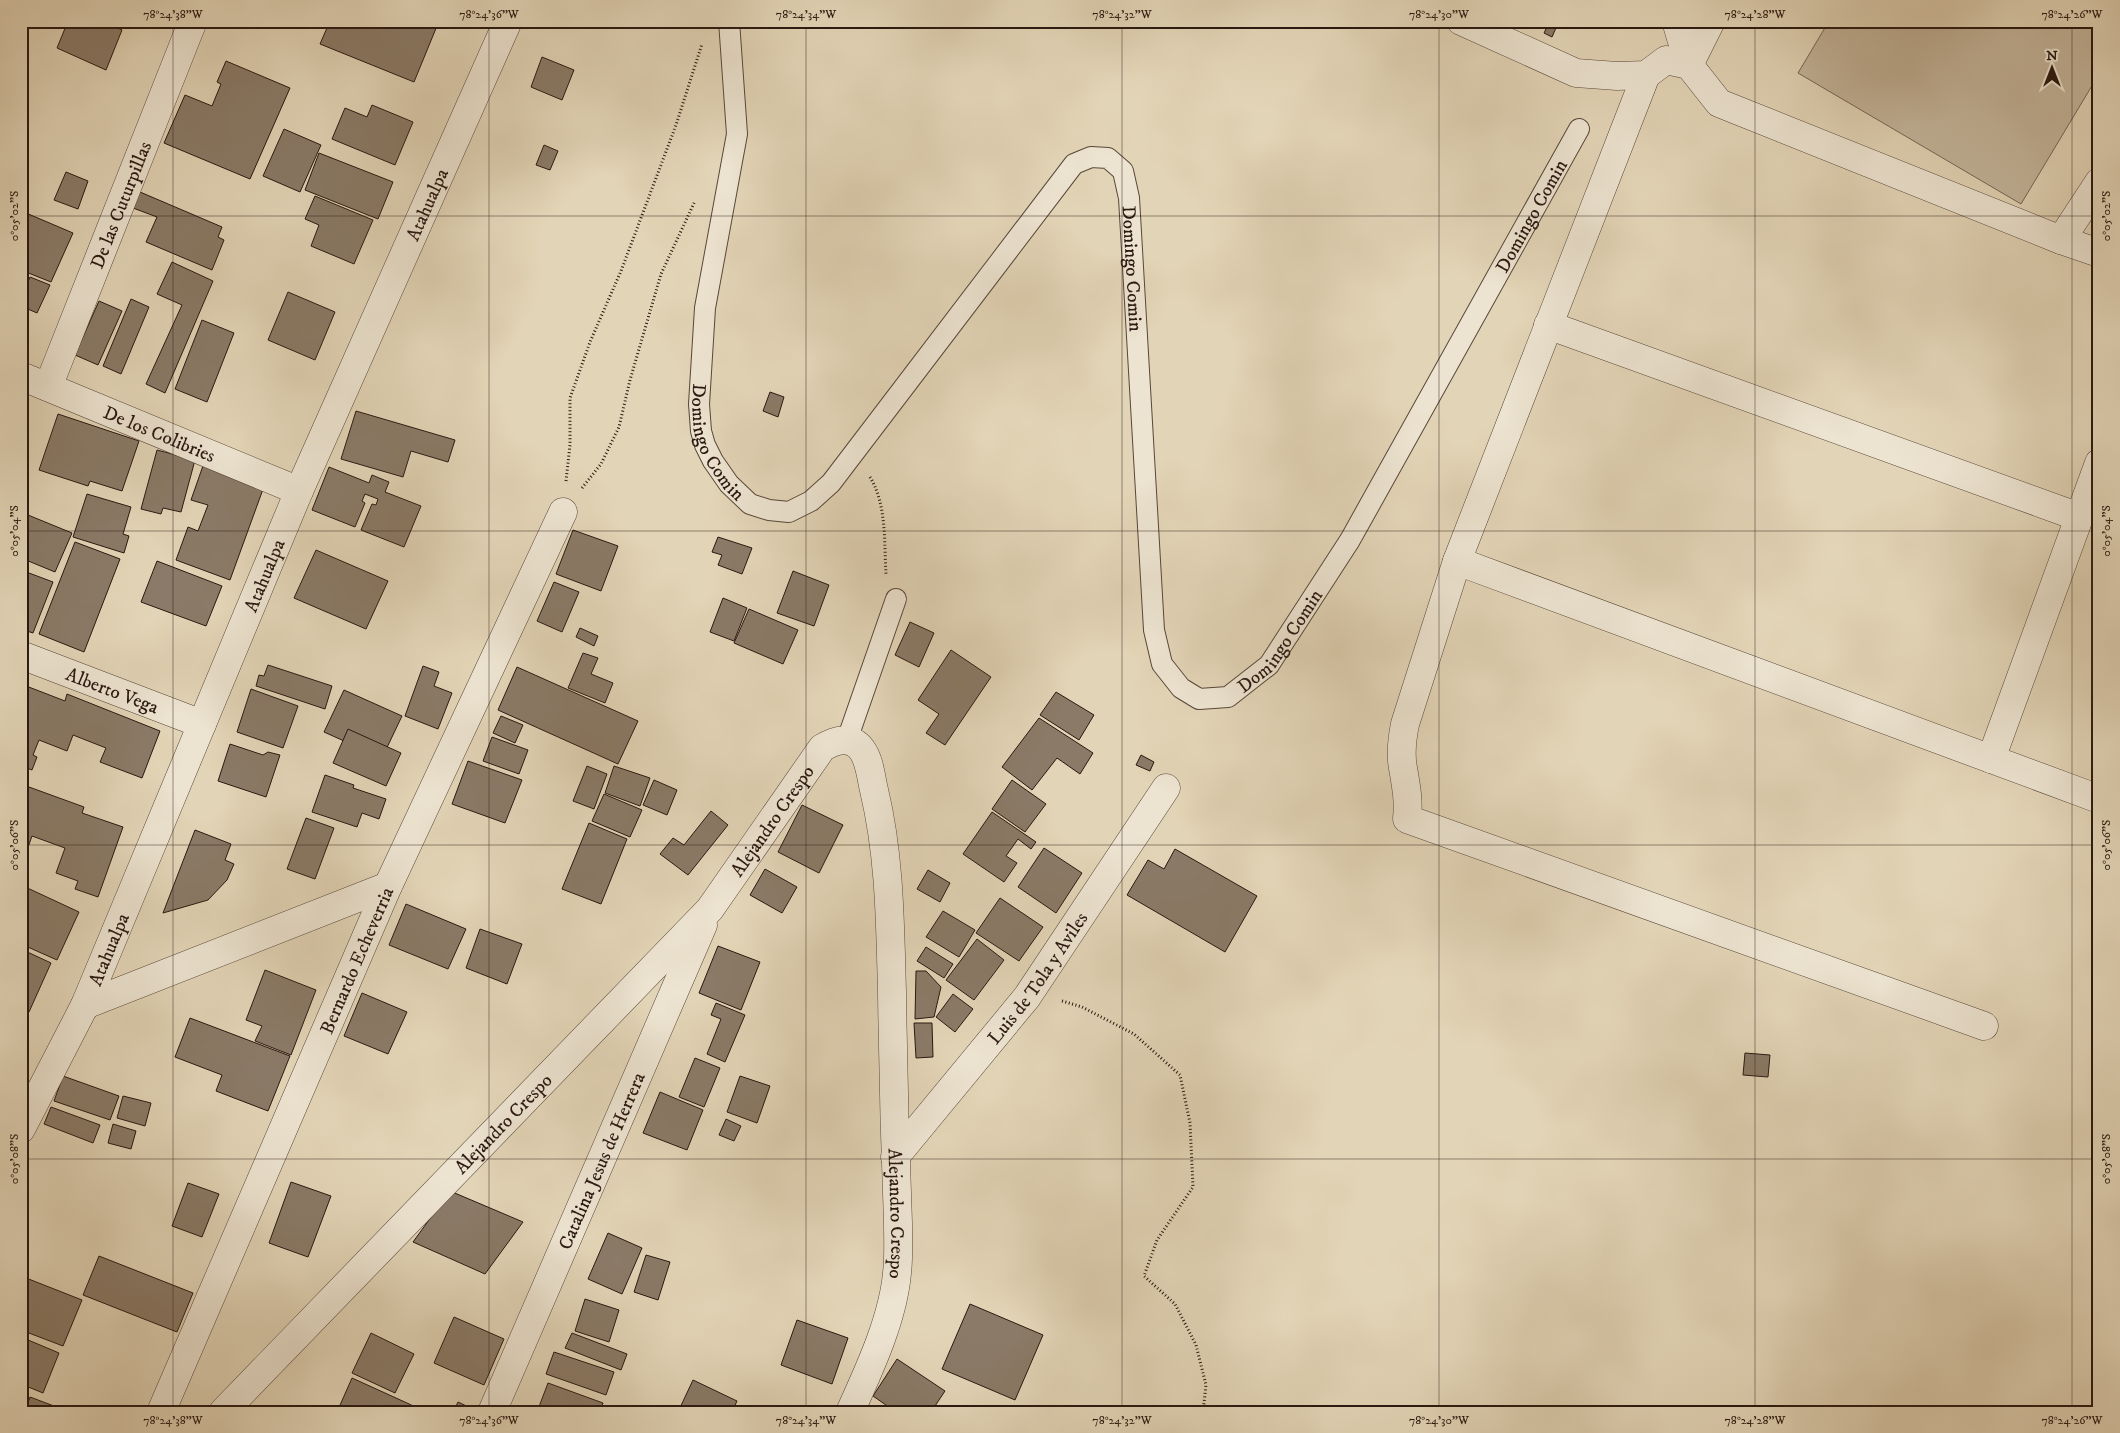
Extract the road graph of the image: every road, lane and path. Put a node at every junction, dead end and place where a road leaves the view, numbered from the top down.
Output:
1 (193, 21) edge
2 (508, 21) edge
3 (729, 21) edge
4 (1461, 21) edge
5 (1676, 21) edge
6 (1711, 21) edge
7 (705, 39) dead end
8 (1689, 65) junction
9 (1646, 75) junction
10 (1579, 129) dead end
11 (2099, 182) edge
12 (696, 199) dead end
13 (2060, 240) junction
14 (2099, 253) edge
15 (1548, 326) junction
16 (21, 376) edge
17 (48, 387) junction
18 (851, 457) junction
19 (2099, 463) edge
20 (299, 491) junction
21 (563, 512) junction
22 (2079, 517) junction
23 (1457, 561) junction
24 (896, 599) joint
25 (21, 655) edge
26 (202, 724) junction
27 (847, 740) junction
28 (1991, 760) junction
29 (1166, 788) dead end
30 (2099, 799) edge
31 (388, 886) junction
32 (710, 909) junction
33 (1027, 997) junction
34 (85, 1005) junction
35 (1984, 1026) dead end
36 (21, 1129) edge
37 (895, 1157) junction
38 (162, 1412) edge
39 (223, 1412) edge
40 (492, 1412) edge
41 (850, 1412) edge
42 (1203, 1412) edge

1 - 17 street, De las Cuturpillas
2 - 20 street, Atahualpa
3 - 18 lane, Domingo Comin
4 - 9 street
5 - 8 street
6 - 8 street
7 - 21 path
8 - 9 street
8 - 13 street
9 - 15 street
10 - 18 lane, Domingo Comin
11 - 13 street
12 - 21 path
13 - 14 street
15 - 22 street
15 - 23 street
16 - 17 street, De los Colibries
17 - 20 street, De los Colibries
18 - 24 path
19 - 22 street
20 - 26 street, Atahualpa
21 - 31 street, Bernardo Echeverria
22 - 28 street
23 - 28 street
23 - 35 street
24 - 27 lane
25 - 26 street, Alberto Vega
26 - 34 street, Atahualpa
27 - 32 street, Alejandro Crespo
27 - 37 street, Alejandro Crespo
28 - 30 street
29 - 33 street, Luis de Tola y Aviles
31 - 34 street
31 - 38 street, Bernardo Echeverria
32 - 39 street, Alejandro Crespo
32 - 40 street, Catalina Jesus de Herrera
33 - 37 street, Luis de Tola y Aviles
33 - 42 path
34 - 36 street, Atahualpa
37 - 41 street, Alejandro Crespo

